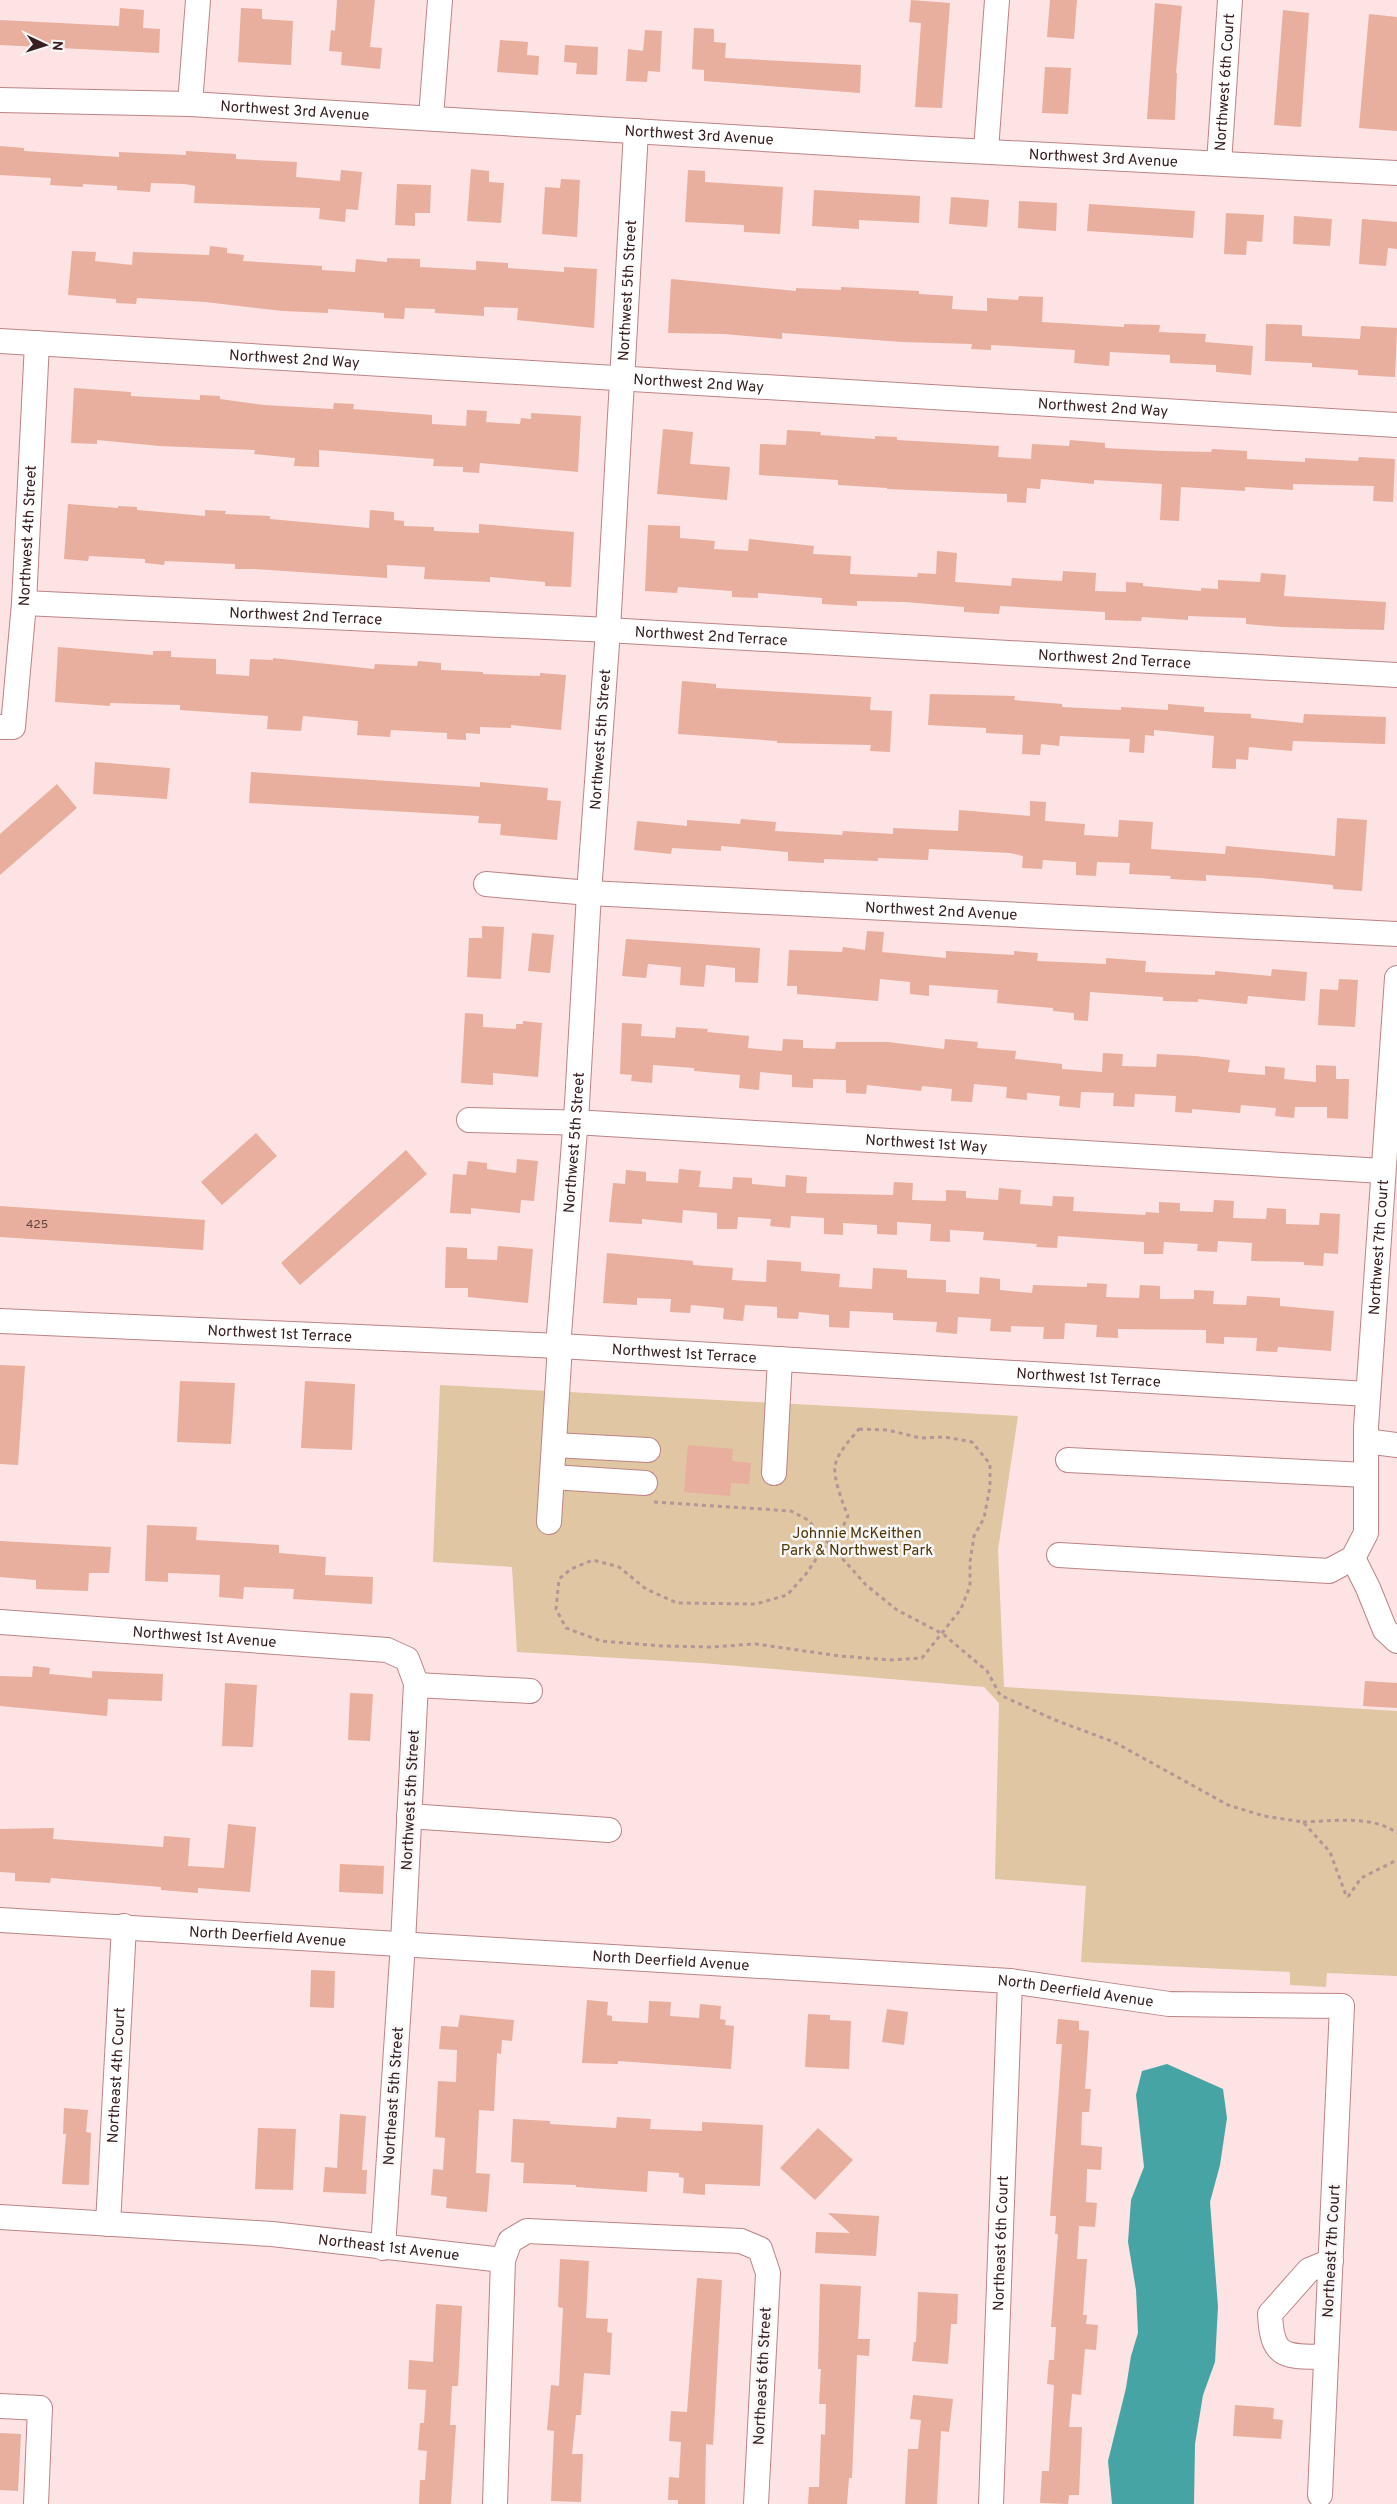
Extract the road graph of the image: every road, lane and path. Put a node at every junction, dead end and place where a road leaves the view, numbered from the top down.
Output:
1 (198, 0) edge
2 (440, 0) edge
3 (997, 0) edge
4 (1230, 0) edge
5 (0, 100) edge
6 (190, 104) junction
7 (431, 118) junction
8 (636, 131) junction
9 (986, 150) junction
10 (1219, 163) junction
11 (1397, 173) edge
12 (0, 341) edge
13 (37, 343) junction
14 (622, 379) junction
15 (1397, 425) edge
16 (24, 603) junction
17 (608, 630) junction
18 (1397, 675) edge
19 (6, 727) edge
20 (486, 884) dead end
21 (589, 892) junction
22 (1397, 934) edge
23 (1397, 978) edge
24 (469, 1120) dead end
25 (576, 1122) junction
26 (1383, 1171) junction
27 (0, 1321) edge
28 (559, 1347) junction
29 (780, 1360) junction
30 (1368, 1394) junction
31 (1366, 1434) junction
32 (1397, 1444) edge
33 (554, 1445) junction
34 (648, 1450) dead end
35 (1068, 1460) dead end
36 (774, 1473) dead end
37 (1366, 1474) junction
38 (552, 1477) junction
39 (646, 1492) joint
40 (549, 1522) dead end
41 (827, 1543) junction
42 (1059, 1555) dead end
43 (1353, 1558) junction
44 (0, 1622) edge
45 (943, 1634) junction
46 (1397, 1641) edge
47 (406, 1659) joint
48 (416, 1685) junction
49 (530, 1691) dead end
50 (410, 1816) junction
51 (1303, 1822) junction
52 (609, 1830) dead end
53 (1397, 1833) edge
54 (1397, 1860) edge
55 (0, 1920) edge
56 (124, 1926) junction
57 (403, 1943) junction
58 (1010, 1981) junction
59 (1342, 2006) joint
60 (0, 2217) edge
61 (108, 2224) junction
62 (383, 2248) junction
63 (503, 2260) junction
64 (1330, 2261) junction
65 (1326, 2357) junction
66 (0, 2406) edge
67 (1320, 2495) dead end
68 (36, 2504) edge
69 (495, 2504) edge
70 (756, 2504) edge
71 (991, 2504) edge

1 - 6 street
2 - 7 street
3 - 9 street
4 - 10 street, Northwest 6th Court
5 - 6 street, Northwest 3rd Avenue
6 - 7 street, Northwest 3rd Avenue
7 - 8 street, Northwest 3rd Avenue
8 - 9 street, Northwest 3rd Avenue
8 - 14 street, Northwest 5th Street
9 - 10 street, Northwest 3rd Avenue
10 - 11 street, Northwest 3rd Avenue
12 - 13 street, Northwest 2nd Way
13 - 14 street, Northwest 2nd Way
13 - 16 street, Northwest 4th Street
14 - 15 street, Northwest 2nd Way
14 - 17 street, Northwest 5th Street
16 - 17 street, Northwest 2nd Terrace
16 - 19 street, Northwest 4th Street
17 - 18 street, Northwest 2nd Terrace
17 - 21 street, Northwest 5th Street
20 - 21 street, Northwest 2nd Avenue
21 - 22 street, Northwest 2nd Avenue
21 - 25 street, Northwest 5th Street
23 - 26 street, Northwest 7th Court
24 - 25 street, Northwest 1st Way
25 - 26 street, Northwest 1st Way
25 - 28 street, Northwest 5th Street
26 - 30 street, Northwest 7th Court
27 - 28 street, Northwest 1st Terrace
28 - 29 street, Northwest 1st Terrace
28 - 33 street, Northwest 5th Street
29 - 30 street, Northwest 1st Terrace
29 - 36 street
30 - 31 street, Northwest 7th Court
31 - 32 street
31 - 37 street, Northwest 7th Court
33 - 34 street
33 - 38 street, Northwest 5th Street
35 - 37 street
37 - 43 street, Northwest 7th Court
38 - 39 street
38 - 40 street, Northwest 5th Street
39 - 41 path
41 - 45 path
41 - 45 path
41 - 45 path
42 - 43 street
43 - 46 street
44 - 47 street, Northwest 1st Avenue
45 - 51 path
47 - 48 street, Northwest 5th Street
48 - 49 street
48 - 50 street, Northwest 5th Street
50 - 52 street
50 - 57 street, Northwest 5th Street
51 - 53 path
51 - 54 path
55 - 56 street, North Deerfield Avenue
56 - 57 street, North Deerfield Avenue
56 - 61 street, Northeast 4th Court
57 - 58 street, North Deerfield Avenue
57 - 62 street, Northeast 5th Street
58 - 59 street, North Deerfield Avenue
58 - 71 street, Northeast 6th Court
59 - 64 street, Northeast 7th Court
60 - 61 street, Northeast 1st Avenue
61 - 62 street, Northeast 1st Avenue
62 - 63 street, Northeast 1st Avenue
63 - 69 street
63 - 70 street, Northeast 6th Street
64 - 65 street, Northeast 7th Court
64 - 65 street
65 - 67 street, Northeast 7th Court
66 - 68 street

